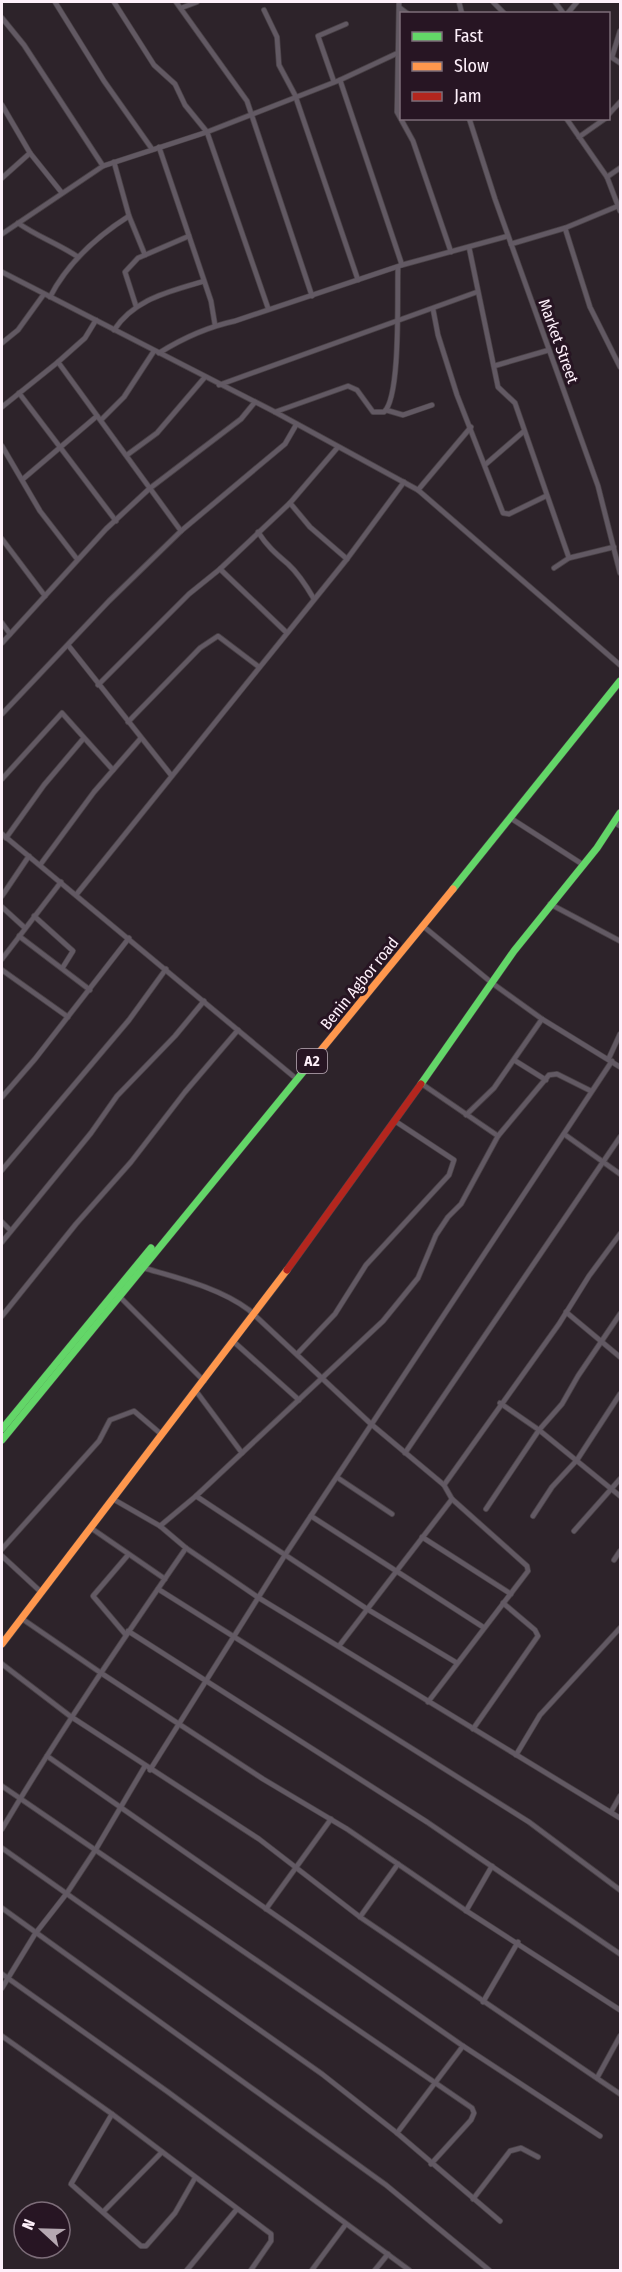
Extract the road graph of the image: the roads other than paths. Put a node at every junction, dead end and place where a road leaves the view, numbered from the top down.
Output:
1 (54, 2) edge
2 (114, 2) edge
3 (176, 2) edge
4 (197, 2) edge
5 (399, 2) edge
6 (555, 2) edge
7 (577, 2) edge
8 (181, 8) junction
9 (400, 8) junction
10 (264, 10) dead end
11 (405, 12) edge
12 (564, 12) edge
13 (2, 18) edge
14 (346, 24) dead end
15 (621, 32) edge
16 (400, 52) edge
17 (610, 56) edge
18 (621, 63) edge
19 (337, 81) junction
20 (295, 95) junction
21 (621, 102) edge
22 (2, 105) edge
23 (252, 113) junction
24 (8, 114) junction
25 (610, 114) edge
26 (2, 116) edge
27 (400, 118) edge
28 (401, 120) edge
29 (470, 120) edge
30 (567, 120) edge
31 (603, 120) edge
32 (207, 132) junction
33 (579, 137) junction
34 (159, 147) junction
35 (152, 149) junction
36 (30, 153) junction
37 (114, 162) junction
38 (103, 166) junction
39 (621, 168) edge
40 (607, 177) junction
41 (2, 178) edge
42 (62, 193) junction
43 (619, 208) edge
44 (129, 216) junction
45 (18, 223) junction
46 (565, 228) junction
47 (2, 234) edge
48 (189, 236) junction
49 (508, 236) junction
50 (511, 244) junction
51 (469, 247) junction
52 (451, 252) junction
53 (145, 255) junction
54 (78, 258) junction
55 (400, 266) junction
56 (2, 272) edge
57 (358, 280) junction
58 (204, 281) junction
59 (477, 292) junction
60 (44, 294) junction
61 (312, 296) junction
62 (50, 297) junction
63 (136, 306) junction
64 (268, 308) junction
65 (433, 309) junction
66 (96, 320) junction
67 (395, 320) junction
68 (215, 325) junction
69 (114, 330) junction
70 (2, 343) edge
71 (549, 350) junction
72 (156, 352) junction
73 (58, 363) junction
74 (494, 366) junction
75 (621, 367) edge
76 (205, 377) junction
77 (219, 385) junction
78 (19, 393) junction
79 (255, 402) junction
80 (432, 405) dead end
81 (2, 407) edge
82 (386, 410) junction
83 (275, 412) junction
84 (99, 418) junction
85 (296, 425) junction
86 (471, 427) junction
87 (523, 432) junction
88 (2, 446) edge
89 (60, 447) junction
90 (338, 447) junction
91 (127, 455) junction
92 (486, 464) junction
93 (23, 479) junction
94 (404, 482) junction
95 (150, 489) junction
96 (418, 490) junction
97 (546, 496) junction
98 (290, 503) junction
99 (116, 521) junction
100 (181, 531) junction
101 (258, 532) junction
102 (2, 539) edge
103 (614, 547) junction
104 (568, 558) junction
105 (77, 559) junction
106 (347, 559) junction
107 (554, 568) dead end
108 (220, 569) junction
109 (621, 573) edge
110 (45, 596) junction
111 (314, 599) junction
112 (2, 623) edge
113 (287, 633) junction
114 (10, 634) junction
115 (2, 643) edge
116 (68, 645) junction
117 (621, 665) edge
118 (259, 667) junction
119 (621, 672) edge
120 (621, 681) edge
121 (98, 685) junction
122 (2, 714) edge
123 (128, 722) junction
124 (141, 738) junction
125 (83, 739) junction
126 (113, 770) junction
127 (171, 775) junction
128 (2, 779) edge
129 (621, 813) edge
130 (512, 819) junction
131 (618, 824) edge
132 (4, 836) edge
133 (28, 856) junction
134 (582, 864) junction
135 (40, 865) junction
136 (61, 882) junction
137 (76, 895) junction
138 (2, 896) edge
139 (550, 904) junction
140 (2, 907) edge
141 (34, 916) junction
142 (423, 926) junction
143 (26, 928) junction
144 (20, 936) junction
145 (129, 938) junction
146 (621, 941) edge
147 (2, 959) edge
148 (63, 967) junction
149 (166, 969) junction
150 (2, 970) edge
151 (492, 983) junction
152 (90, 990) junction
153 (204, 1001) junction
154 (68, 1017) junction
155 (542, 1019) junction
156 (238, 1030) junction
157 (621, 1034) edge
158 (514, 1060) junction
159 (610, 1060) junction
160 (621, 1067) edge
161 (293, 1076) junction
162 (546, 1080) junction
163 (422, 1083) junction
164 (591, 1092) junction
165 (2, 1097) edge
166 (466, 1114) junction
167 (396, 1121) junction
168 (564, 1134) junction
169 (498, 1136) junction
170 (621, 1137) edge
171 (602, 1163) junction
172 (2, 1170) edge
173 (621, 1174) edge
174 (2, 1222) edge
175 (10, 1230) junction
176 (621, 1234) edge
177 (2, 1242) edge
178 (619, 1242) edge
179 (142, 1268) junction
180 (119, 1296) junction
181 (566, 1312) junction
182 (621, 1314) edge
183 (253, 1315) junction
184 (2, 1316) edge
185 (602, 1341) junction
186 (234, 1342) junction
187 (65, 1352) junction
188 (298, 1353) junction
189 (621, 1357) edge
190 (72, 1358) junction
191 (322, 1378) junction
192 (204, 1381) junction
193 (196, 1391) junction
194 (621, 1394) edge
195 (300, 1400) junction
196 (500, 1403) junction
197 (371, 1424) junction
198 (2, 1429) edge
199 (538, 1430) junction
200 (161, 1434) junction
201 (2, 1440) edge
202 (242, 1453) junction
203 (405, 1453) junction
204 (577, 1460) junction
205 (338, 1478) junction
206 (621, 1479) edge
207 (444, 1485) junction
208 (613, 1488) junction
209 (196, 1496) junction
210 (621, 1496) edge
211 (113, 1499) junction
212 (452, 1499) junction
213 (486, 1509) dead end
214 (392, 1514) dead end
215 (311, 1516) junction
216 (533, 1516) dead end
217 (160, 1526) junction
218 (91, 1528) junction
219 (574, 1531) dead end
220 (422, 1538) junction
221 (186, 1548) junction
222 (2, 1549) edge
223 (621, 1551) edge
224 (285, 1555) junction
225 (2, 1556) edge
226 (128, 1556) junction
227 (614, 1560) dead end
228 (395, 1573) junction
229 (165, 1579) junction
230 (158, 1589) junction
231 (41, 1592) junction
232 (511, 1594) junction
233 (259, 1598) junction
234 (503, 1603) junction
235 (367, 1609) junction
236 (21, 1618) junction
237 (483, 1627) junction
238 (621, 1628) edge
239 (127, 1633) junction
240 (234, 1636) junction
241 (2, 1644) edge
242 (339, 1646) junction
243 (457, 1663) junction
244 (2, 1664) edge
245 (100, 1673) junction
246 (205, 1682) junction
247 (428, 1702) junction
248 (70, 1716) junction
249 (180, 1723) junction
250 (474, 1729) junction
251 (516, 1755) junction
252 (47, 1756) junction
253 (148, 1768) junction
254 (2, 1786) edge
255 (621, 1796) edge
256 (20, 1797) junction
257 (121, 1808) junction
258 (611, 1812) junction
259 (621, 1818) edge
260 (331, 1819) junction
261 (2, 1829) edge
262 (2, 1848) edge
263 (96, 1849) junction
264 (398, 1864) junction
265 (492, 1866) junction
266 (296, 1868) junction
267 (621, 1890) edge
268 (67, 1893) junction
269 (2, 1908) edge
270 (266, 1909) junction
271 (466, 1911) junction
272 (360, 1917) junction
273 (35, 1934) junction
274 (518, 1942) junction
275 (621, 1954) edge
276 (2, 1974) edge
277 (8, 1979) junction
278 (2, 1988) edge
279 (483, 2002) junction
280 (621, 2010) edge
281 (2, 2036) edge
282 (621, 2036) edge
283 (463, 2046) junction
284 (597, 2078) junction
285 (436, 2084) junction
286 (621, 2094) edge
287 (112, 2114) junction
288 (397, 2133) junction
289 (600, 2136) dead end
290 (162, 2152) junction
291 (538, 2157) dead end
292 (431, 2164) junction
293 (195, 2178) junction
294 (473, 2199) junction
295 (237, 2209) junction
296 (103, 2212) junction
297 (500, 2221) dead end
298 (346, 2224) junction
299 (387, 2254) junction
300 (187, 2271) edge
301 (251, 2271) edge
302 (312, 2271) edge
303 (375, 2271) edge
304 (410, 2271) edge
305 (489, 2271) edge

1 - 35 street
2 - 32 street
3 - 8 street
4 - 8 street
5 - 9 street
6 - 12 street
7 - 12 street
8 - 23 street
9 - 11 street
9 - 16 street
10 - 20 street
13 - 38 street
14 - 19 street
15 - 17 street
16 - 19 street
16 - 27 street
17 - 18 street
19 - 20 street
19 - 55 street
20 - 23 street
20 - 57 street
21 - 25 street
22 - 24 street
23 - 32 street
23 - 61 street
24 - 26 street
24 - 36 street
28 - 52 street
29 - 49 street, Market Street
30 - 33 street
31 - 33 street
32 - 34 street
32 - 64 street
33 - 40 street
34 - 35 street
34 - 48 street
35 - 37 street
36 - 41 street
36 - 42 street
37 - 38 street
37 - 44 street
38 - 42 street
39 - 40 street
40 - 43 street
42 - 45 street
43 - 46 street
44 - 53 street
44 - 54 street
45 - 47 street
45 - 54 street
46 - 50 street
46 - 75 street
48 - 53 street
48 - 58 street
49 - 50 street, Market Street
49 - 51 street
50 - 71 street, Market Street
51 - 52 street
51 - 59 street
52 - 55 street
53 - 63 street
54 - 62 street
55 - 57 street
55 - 67 street
56 - 60 street
57 - 61 street
58 - 63 street
58 - 68 street
59 - 65 street
59 - 74 street
60 - 62 street
60 - 70 street
61 - 64 street
62 - 66 street
63 - 69 street
64 - 68 street
65 - 67 street
65 - 86 street
66 - 69 street
66 - 73 street
67 - 77 street
67 - 82 street
68 - 72 street
69 - 72 street
71 - 74 street
71 - 103 street, Market Street
72 - 76 street
72 - 84 street
73 - 78 street
73 - 84 street
74 - 87 street
76 - 77 street
76 - 91 street
77 - 79 street
78 - 81 street
78 - 89 street
79 - 83 street
79 - 95 street
80 - 82 street
82 - 83 street
83 - 85 street
84 - 89 street
84 - 91 street
85 - 90 street
85 - 100 street
86 - 92 street
86 - 96 street
87 - 92 street
87 - 97 street
88 - 93 street
89 - 93 street
89 - 99 street
90 - 94 street
90 - 98 street
91 - 95 street
92 - 97 street
93 - 105 street
94 - 96 street
94 - 106 street
95 - 99 street
95 - 100 street
96 - 117 street
97 - 104 street
98 - 101 street
98 - 106 street
99 - 105 street
100 - 116 street
101 - 108 street
101 - 111 street
102 - 110 street
103 - 104 street
103 - 109 street, Market Street
104 - 107 street
105 - 110 street
106 - 111 street
108 - 113 street
108 - 121 street
110 - 114 street
111 - 113 street
112 - 114 street
113 - 118 street
114 - 115 street
116 - 121 street
116 - 122 street
118 - 123 street
118 - 127 street
119 - 161 main road, Benin Agbor road / A2
120 - 130 main road, Benin Agbor road / A2
121 - 123 street
123 - 124 street
124 - 126 street
124 - 127 street
125 - 126 street
125 - 128 street
125 - 132 street
126 - 135 street
127 - 137 street
129 - 131 main road
130 - 134 street
130 - 142 main road, Benin Agbor road / A2
131 - 134 main road
132 - 133 street
133 - 135 street
133 - 138 street
134 - 139 main road
135 - 136 street
136 - 137 street
136 - 141 street
137 - 145 street
139 - 146 street
139 - 151 main road
140 - 143 street
141 - 143 street
141 - 148 street
142 - 151 street
142 - 179 main road, Benin Agbor road / A2
143 - 144 street
144 - 147 street
144 - 148 street
145 - 149 street
145 - 152 street
148 - 152 street
149 - 153 street
149 - 172 street
150 - 154 street
151 - 155 street
151 - 163 main road
152 - 154 street
153 - 156 street
153 - 175 street
154 - 165 street
155 - 158 street
155 - 159 street
156 - 161 street
156 - 184 street
157 - 159 street
158 - 162 street
158 - 166 street
159 - 160 street
159 - 164 street
161 - 187 main road, Benin Agbor road / A2
162 - 164 street
162 - 169 street
163 - 166 street
163 - 167 main road
164 - 168 street
166 - 169 street
167 - 183 main road
167 - 188 street
168 - 171 street
168 - 197 street
169 - 191 street
170 - 171 street
171 - 173 street
171 - 203 street
174 - 175 street
175 - 177 street
176 - 178 street
178 - 181 street
179 - 180 main road, Benin Agbor road / A2
179 - 183 street
180 - 190 main road, Benin Agbor road / A2
180 - 192 street
181 - 185 street
181 - 196 street
182 - 185 street
183 - 186 main road
183 - 188 street
185 - 189 street
185 - 199 street
186 - 192 main road
186 - 195 street
187 - 190 main road
187 - 198 main road, Benin Agbor road / A2
188 - 191 street
190 - 201 main road, Benin Agbor road / A2
191 - 195 street
191 - 197 street
192 - 193 main road
193 - 200 main road
193 - 202 street
194 - 204 street
195 - 202 street
196 - 199 street
196 - 207 street
197 - 203 street
197 - 205 street
199 - 204 street
199 - 213 street
200 - 211 main road
200 - 222 street
202 - 209 street
203 - 207 street
204 - 208 street
204 - 216 street
205 - 214 street
205 - 215 street
206 - 208 street
207 - 212 street
208 - 210 street
208 - 219 street
209 - 217 street
209 - 224 street
211 - 217 street
211 - 218 main road
212 - 220 street
212 - 232 street
215 - 224 street
215 - 228 street
217 - 221 street
218 - 226 street
218 - 231 main road
220 - 228 street
220 - 232 street
221 - 229 street
221 - 233 street
223 - 227 street
224 - 233 street
224 - 235 street
225 - 231 street
226 - 229 street
226 - 239 street
228 - 235 street
228 - 237 street
229 - 230 street
230 - 239 street
230 - 240 street
231 - 236 main road
232 - 234 street
233 - 240 street
233 - 242 street
234 - 237 street
234 - 250 street
235 - 242 street
235 - 243 street
236 - 241 main road
236 - 245 street
237 - 243 street
238 - 251 street
239 - 245 street
239 - 246 street
240 - 246 street
240 - 267 street
242 - 247 street
243 - 247 street
244 - 248 street
245 - 248 street
245 - 249 street
246 - 249 street
246 - 265 street
247 - 250 street
248 - 252 street
248 - 253 street
249 - 253 street
249 - 260 street
250 - 251 street
251 - 258 street
252 - 256 street
252 - 257 street
253 - 257 street
253 - 266 street
254 - 256 street
255 - 258 street
256 - 261 street
256 - 263 street
257 - 263 street
257 - 270 street
258 - 259 street
260 - 264 street
260 - 266 street
262 - 268 street
263 - 268 street
263 - 285 street
264 - 271 street
264 - 272 street
265 - 271 street
265 - 275 street
266 - 270 street
266 - 272 street
268 - 273 street
268 - 288 street
269 - 273 street
270 - 283 street
271 - 274 street
272 - 279 street
273 - 277 street
273 - 305 street
274 - 279 street
274 - 280 street
276 - 277 street
277 - 278 street
277 - 298 street
279 - 284 street
281 - 287 street
282 - 284 street
283 - 285 street
283 - 289 street
284 - 286 street
285 - 288 street
285 - 292 street
287 - 290 street
287 - 296 street
288 - 292 street
290 - 293 street
290 - 296 street
291 - 294 street
292 - 294 street
293 - 295 street
293 - 296 street
294 - 297 street
295 - 300 street
295 - 301 street
298 - 299 street
298 - 302 street
299 - 303 street
299 - 304 street

